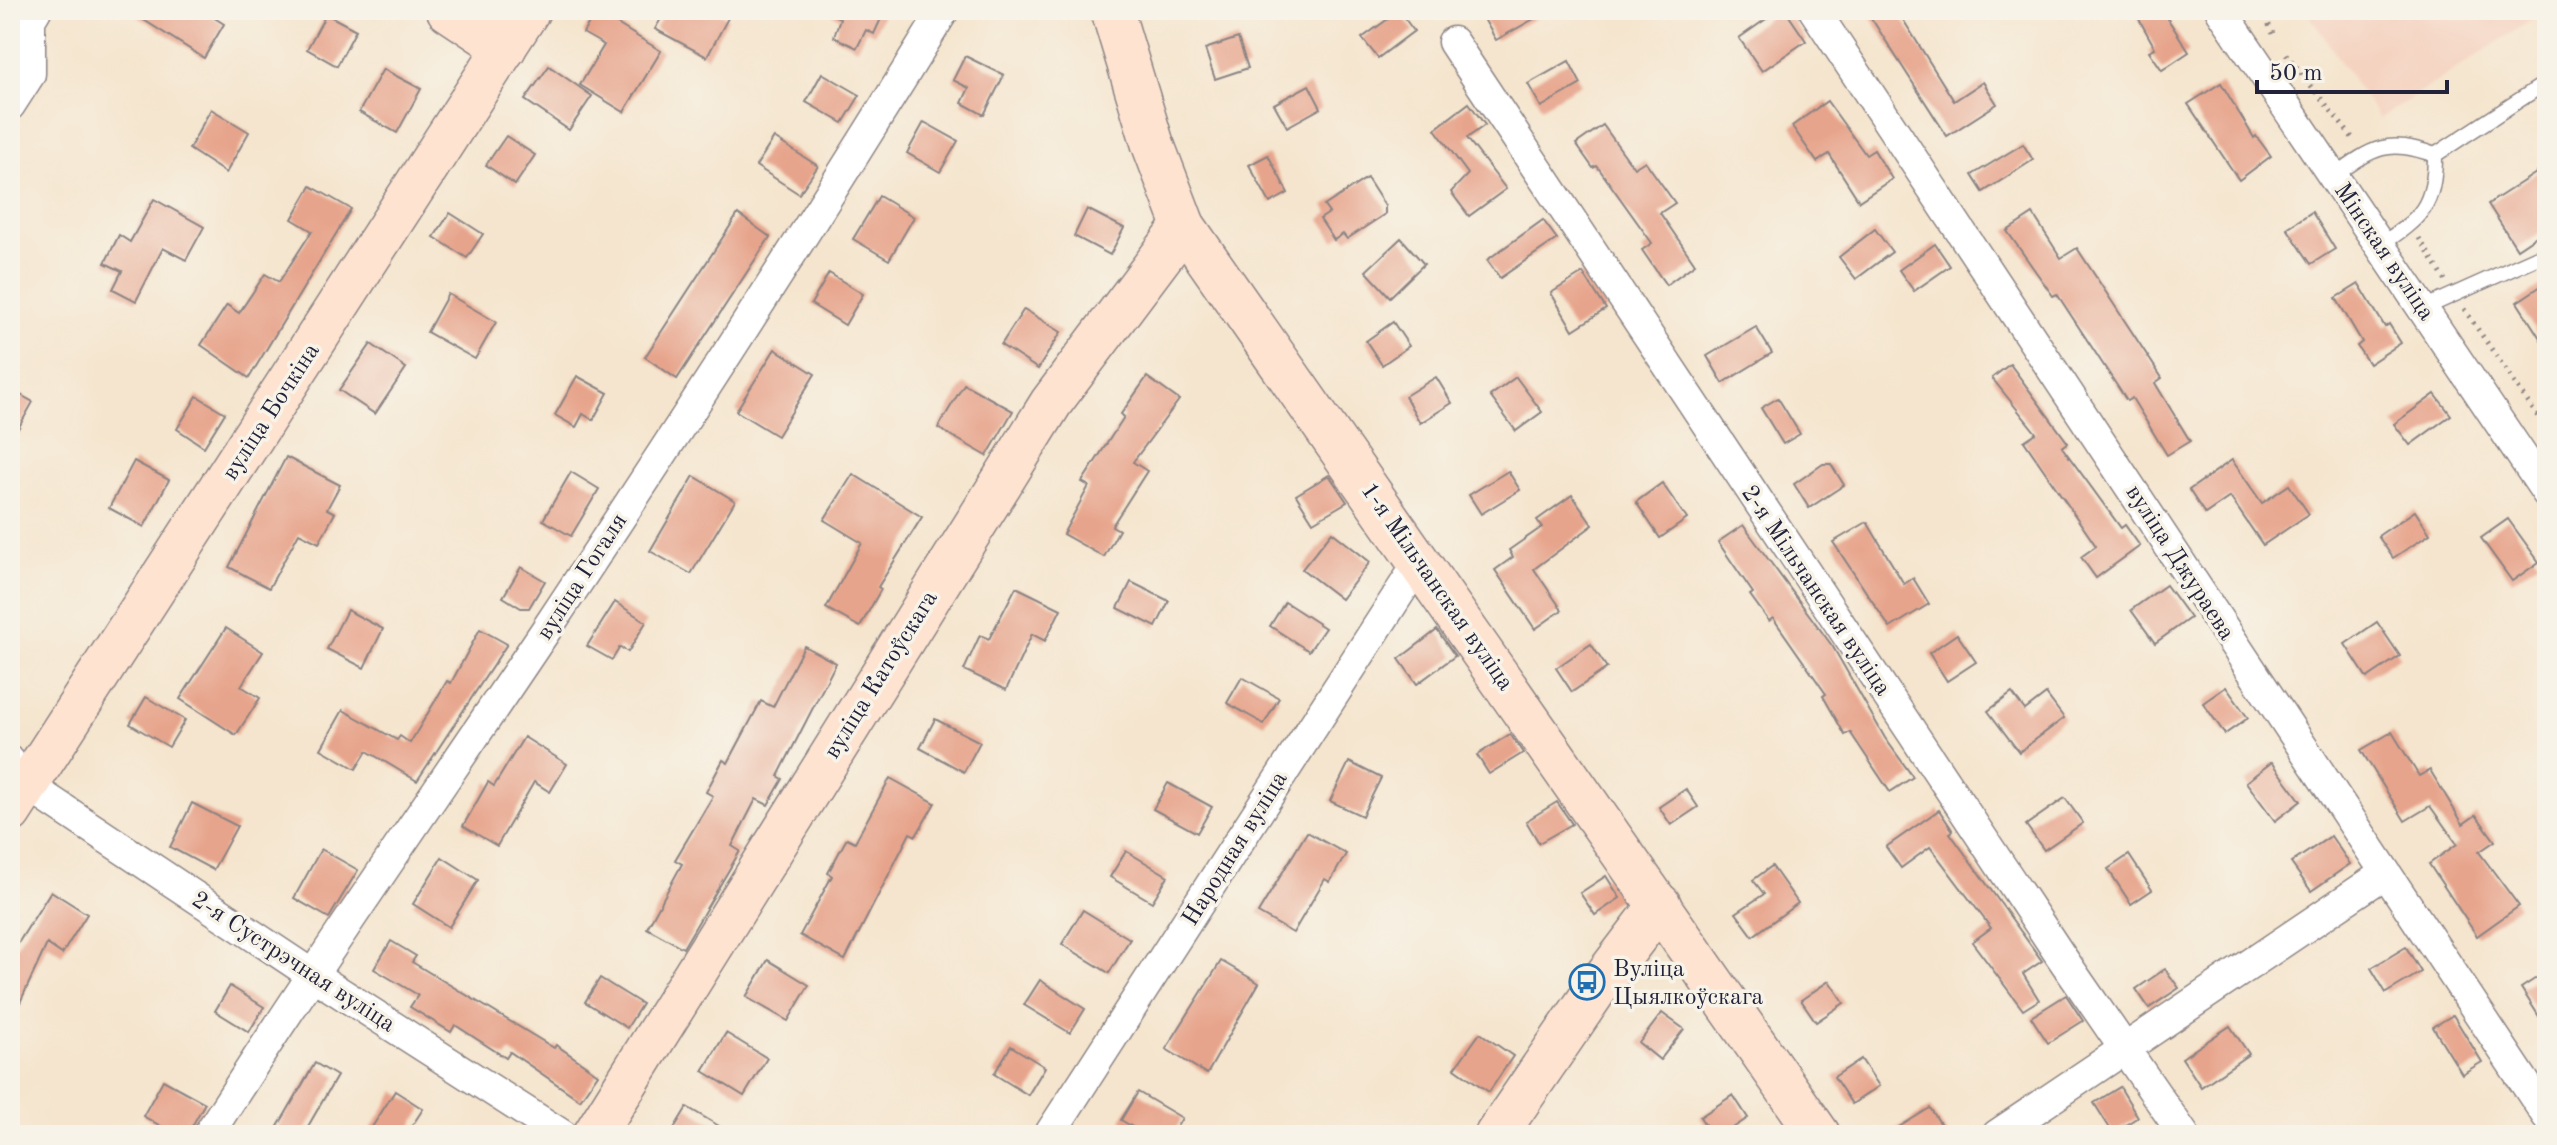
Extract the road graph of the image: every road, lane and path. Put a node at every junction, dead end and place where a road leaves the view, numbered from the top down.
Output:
1 (36, 10) edge
2 (448, 10) edge
3 (529, 10) edge
4 (944, 10) edge
5 (1112, 10) edge
6 (1814, 10) edge
7 (2221, 10) edge
8 (1453, 42) dead end
9 (505, 48) junction
10 (2547, 82) edge
11 (10, 105) edge
12 (2435, 155) junction
13 (2334, 176) junction
14 (1184, 226) junction
15 (2380, 245) junction
16 (2547, 253) edge
17 (2424, 308) junction
18 (2547, 493) edge
19 (1420, 561) junction
20 (16, 783) edge
21 (2384, 874) junction
22 (1660, 905) junction
23 (311, 974) junction
24 (2126, 1049) junction
25 (2547, 1116) edge
26 (208, 1135) edge
27 (562, 1135) edge
28 (594, 1135) edge
29 (1049, 1135) edge
30 (1496, 1135) edge
31 (1819, 1135) edge
32 (1997, 1135) edge
33 (2184, 1135) edge

1 - 11 street
2 - 9 street
3 - 9 street, вуліца Бочкіна
4 - 23 street, вуліца Гогаля
5 - 14 street, 1-я Мільчанская вуліца
6 - 21 street, вуліца Джураева
7 - 13 street, Мінская вуліца
8 - 24 street, 2-я Мільчанская вуліца
9 - 20 street, вуліца Бочкіна
10 - 12 lane
12 - 13 lane
12 - 15 lane
13 - 15 street, Мінская вуліца
14 - 19 street, 1-я Мільчанская вуліца
14 - 28 street, вуліца Катоўскага
15 - 17 street, Мінская вуліца
16 - 17 lane
17 - 18 street, Мінская вуліца
19 - 22 street, 1-я Мільчанская вуліца
19 - 29 street, Народная вуліца
20 - 23 street, 2-я Сустрэчная вуліца
21 - 24 street
21 - 25 street, вуліца Джураева
22 - 30 street
22 - 31 street, 1-я Мільчанская вуліца
23 - 26 street, вуліца Гогаля
23 - 27 street, 2-я Сустрэчная вуліца
24 - 32 street
24 - 33 street, 2-я Мільчанская вуліца

